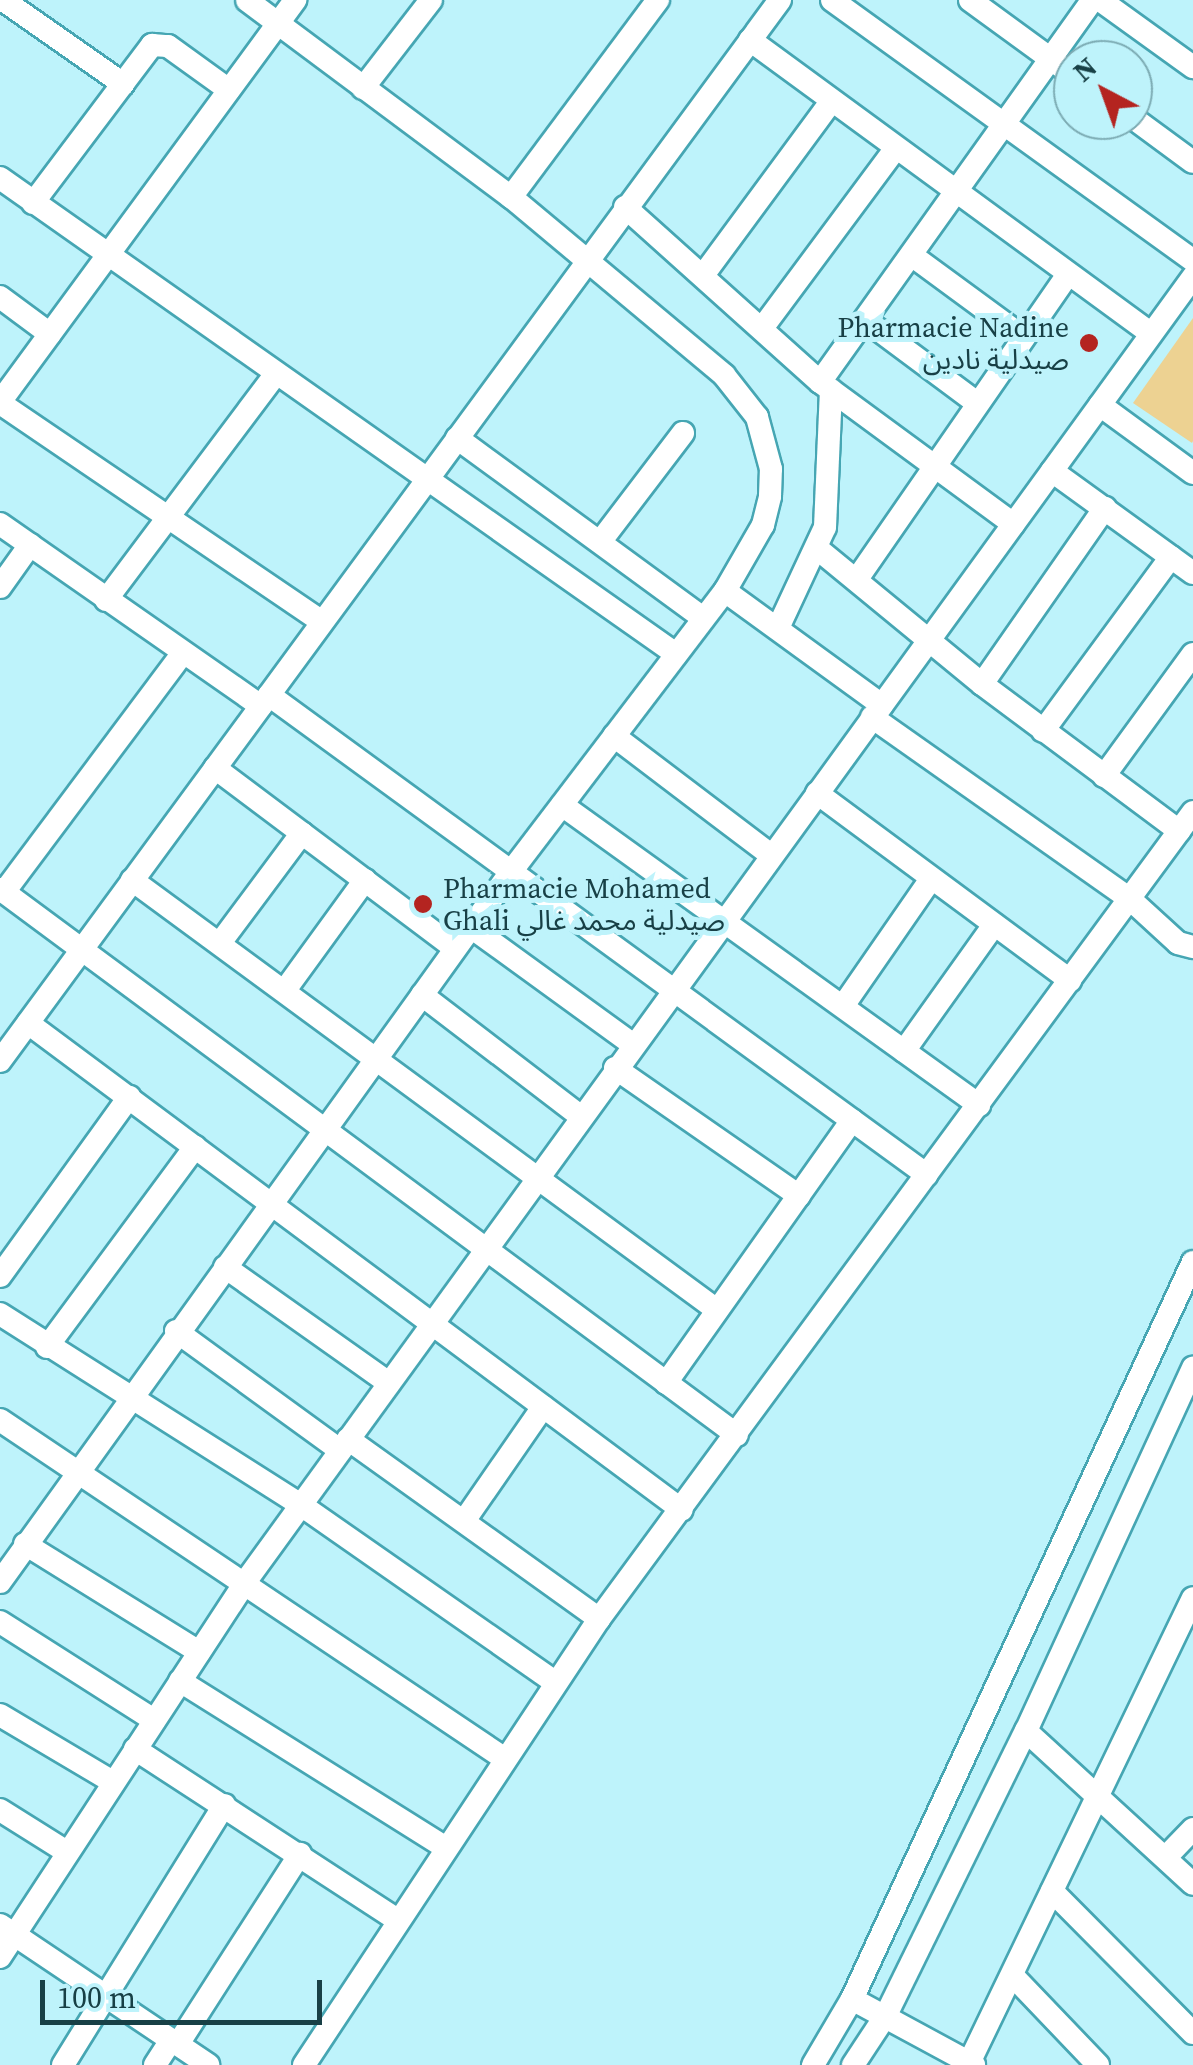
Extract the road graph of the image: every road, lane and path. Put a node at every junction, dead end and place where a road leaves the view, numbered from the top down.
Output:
1 (247, 0) edge
2 (296, 0) edge
3 (430, 0) edge
4 (658, 0) edge
5 (780, 0) edge
6 (832, 0) edge
7 (970, 0) edge
8 (1092, 0) edge
9 (1100, 0) edge
10 (4, 4) edge
11 (278, 23) junction
12 (750, 40) junction
13 (1049, 57) junction
14 (1053, 60) edge
15 (1193, 68) edge
16 (123, 84) junction
17 (364, 88) junction
18 (229, 90) junction
19 (831, 102) junction
20 (1004, 122) junction
21 (1153, 133) edge
22 (896, 148) junction
23 (1193, 162) edge
24 (0, 178) edge
25 (959, 194) junction
26 (511, 197) junction
27 (34, 203) junction
28 (625, 207) junction
29 (588, 257) junction
30 (914, 257) junction
31 (106, 258) junction
32 (1193, 260) edge
33 (704, 274) junction
34 (1068, 274) junction
35 (1193, 276) edge
36 (0, 298) edge
37 (868, 322) junction
38 (763, 327) junction
39 (50, 334) junction
40 (1152, 334) junction
41 (1023, 337) junction
42 (275, 374) junction
43 (825, 386) junction
44 (0, 403) edge
45 (978, 403) junction
46 (1100, 404) junction
47 (684, 433) dead end
48 (458, 438) junction
49 (934, 466) junction
50 (1052, 472) junction
51 (1193, 473) edge
52 (427, 480) junction
53 (1105, 508) junction
54 (169, 518) junction
55 (0, 524) edge
56 (1013, 524) junction
57 (600, 542) junction
58 (30, 545) junction
59 (819, 550) junction
60 (1171, 556) junction
61 (1193, 573) edge
62 (857, 580) junction
63 (0, 587) edge
64 (725, 591) junction
65 (106, 600) junction
66 (703, 618) junction
67 (322, 622) junction
68 (778, 628) junction
69 (929, 640) junction
70 (182, 654) junction
71 (676, 654) junction
72 (1193, 654) edge
73 (982, 684) junction
74 (265, 700) junction
75 (877, 711) junction
76 (1043, 731) junction
77 (614, 736) junction
78 (215, 768) junction
79 (1104, 776) junction
80 (816, 793) junction
81 (562, 804) junction
82 (1186, 822) edge
83 (302, 833) junction
84 (771, 855) junction
85 (510, 873) junction
86 (931, 878) junction
87 (132, 880) junction
88 (365, 880) junction
89 (2, 891) edge
90 (1130, 899) junction
91 (722, 921) junction
92 (994, 925) junction
93 (471, 927) junction
94 (220, 944) junction
95 (1193, 946) edge
96 (455, 948) junction
97 (80, 950) junction
98 (1070, 980) junction
99 (285, 990) junction
100 (672, 990) junction
101 (422, 995) junction
102 (843, 1006) junction
103 (28, 1023) junction
104 (632, 1044) junction
105 (904, 1051) junction
106 (375, 1058) junction
107 (0, 1061) edge
108 (614, 1068) junction
109 (129, 1097) junction
110 (979, 1105) junction
111 (580, 1116) junction
112 (852, 1120) junction
113 (324, 1130) junction
114 (194, 1147) junction
115 (928, 1175) junction
116 (536, 1178) junction
117 (799, 1196) junction
118 (270, 1202) junction
119 (485, 1248) junction
120 (1193, 1262) edge
121 (224, 1266) junction
122 (0, 1276) edge
123 (718, 1310) junction
124 (0, 1314) edge
125 (430, 1324) junction
126 (176, 1331) junction
127 (47, 1348) junction
128 (1193, 1368) edge
129 (389, 1382) junction
130 (666, 1382) junction
131 (128, 1398) junction
132 (543, 1407) junction
133 (0, 1420) edge
134 (737, 1435) junction
135 (344, 1444) junction
136 (75, 1472) junction
137 (301, 1505) junction
138 (682, 1510) junction
139 (464, 1522) junction
140 (25, 1544) junction
141 (0, 1582) edge
142 (243, 1586) junction
143 (1190, 1614) edge
144 (599, 1620) junction
145 (0, 1622) edge
146 (199, 1652) junction
147 (180, 1681) junction
148 (555, 1682) junction
149 (0, 1715) edge
150 (154, 1720) junction
151 (1026, 1731) junction
152 (135, 1749) junction
153 (502, 1756) junction
154 (113, 1782) junction
155 (1100, 1794) junction
156 (224, 1805) junction
157 (0, 1810) edge
158 (1193, 1829) edge
159 (444, 1846) junction
160 (67, 1852) junction
161 (300, 1854) junction
162 (1166, 1857) junction
163 (1193, 1884) edge
164 (1052, 1891) junction
165 (396, 1919) junction
166 (7, 1930) edge
167 (0, 1958) edge
168 (1013, 1976) junction
169 (104, 1996) junction
170 (852, 1999) junction
171 (886, 2015) junction
172 (1193, 2033) edge
173 (174, 2042) junction
174 (971, 2064) edge
175 (62, 2065) edge
176 (155, 2065) edge
177 (208, 2065) edge
178 (304, 2065) edge
179 (813, 2065) edge
180 (853, 2065) edge
181 (1098, 2065) edge

1 - 11 street
2 - 11 street
3 - 17 street
4 - 26 street
5 - 12 street
6 - 20 street
7 - 13 street
8 - 13 street
9 - 15 street
10 - 16 street
11 - 17 street
11 - 18 street
12 - 19 street
12 - 28 street
13 - 14 street
13 - 20 street
16 - 18 street
16 - 27 street
17 - 26 street
18 - 31 street
19 - 22 street
19 - 33 street
20 - 25 street
20 - 32 street
21 - 23 street
22 - 25 street
22 - 38 street
24 - 27 street
25 - 30 street
25 - 34 street
26 - 29 street
27 - 31 street
28 - 29 street
28 - 33 street
29 - 48 street
29 - 64 street
30 - 37 street
30 - 41 street
31 - 39 street
31 - 42 street
33 - 38 street
34 - 40 street
34 - 41 street
35 - 40 street
36 - 39 street
37 - 43 street
37 - 45 street
38 - 43 street
39 - 44 street
40 - 46 street
41 - 45 street
42 - 52 street
42 - 54 street
43 - 49 street
43 - 59 street
44 - 54 street
45 - 49 street
46 - 50 street
46 - 51 street
47 - 57 street
48 - 52 street
48 - 57 street
49 - 56 street
49 - 62 street
50 - 53 street
50 - 56 street
52 - 67 street
52 - 71 street
53 - 60 street
53 - 73 street
54 - 65 street
54 - 67 street
55 - 58 street
56 - 69 street
57 - 66 street
58 - 63 street
58 - 65 street
59 - 62 street
59 - 68 street
60 - 61 street
60 - 76 street
62 - 69 street
64 - 66 street
64 - 68 street
65 - 70 street
66 - 71 street
67 - 74 street
68 - 75 street
69 - 73 street
69 - 75 street
70 - 74 street
70 - 89 street
71 - 77 street
72 - 79 street
73 - 76 street
74 - 78 street
74 - 85 street
75 - 80 street
75 - 90 street
76 - 79 street
77 - 81 street
77 - 84 street
78 - 83 street
78 - 87 street
79 - 82 street
80 - 84 street
80 - 86 street
81 - 85 street
81 - 91 street
82 - 90 street
83 - 88 street
83 - 94 street
84 - 91 street
85 - 93 street
85 - 100 street
86 - 92 street
86 - 102 street
87 - 94 street
87 - 97 street
88 - 96 street
88 - 99 street
89 - 97 street
90 - 95 street
90 - 98 street
91 - 100 street
91 - 102 street
92 - 98 street
92 - 105 street
93 - 96 street
93 - 104 street
94 - 99 street
96 - 101 street
97 - 103 street
97 - 113 street
98 - 110 street
99 - 106 street
100 - 104 street
100 - 112 street
101 - 106 street
101 - 111 street
102 - 105 street
103 - 107 street
103 - 109 street
104 - 108 street
105 - 110 street
106 - 113 street
106 - 116 street
108 - 111 street
108 - 117 street
109 - 114 street
109 - 122 street
110 - 115 street
111 - 116 street
112 - 115 street
112 - 117 street
113 - 118 street
113 - 119 street
114 - 118 street
114 - 127 street
115 - 134 street
116 - 119 street
116 - 123 street
117 - 123 street
118 - 121 street
118 - 125 street
119 - 125 street
119 - 130 street
120 - 170 street
121 - 126 street
121 - 129 street
123 - 130 street
124 - 127 street
125 - 129 street
125 - 132 street
126 - 131 street
126 - 135 street
127 - 131 street
128 - 151 street
129 - 135 street
130 - 134 street
131 - 136 street
131 - 137 street
132 - 138 street
132 - 139 street
133 - 136 street
134 - 138 street
135 - 137 street
135 - 139 street
136 - 140 street
136 - 142 street
137 - 142 street
137 - 148 street
138 - 144 street
139 - 144 street
140 - 141 street
140 - 146 street
142 - 146 street
142 - 153 street
143 - 155 street
144 - 148 street
145 - 150 street
146 - 147 street
147 - 150 street
147 - 159 street
148 - 153 street
149 - 154 street
150 - 152 street
151 - 155 street
151 - 171 street
152 - 154 street
152 - 156 street
153 - 159 street
154 - 160 street
155 - 162 street
155 - 164 street
156 - 161 street
156 - 169 street
157 - 160 street
158 - 162 street
159 - 165 street
160 - 166 street
161 - 165 street
161 - 173 street
162 - 163 street
164 - 168 street
164 - 172 street
165 - 178 street
166 - 167 street
166 - 169 street
168 - 174 street
168 - 181 street
169 - 173 street
169 - 175 street
170 - 171 street
170 - 179 street
171 - 174 street
171 - 180 street
173 - 176 street
173 - 177 street

